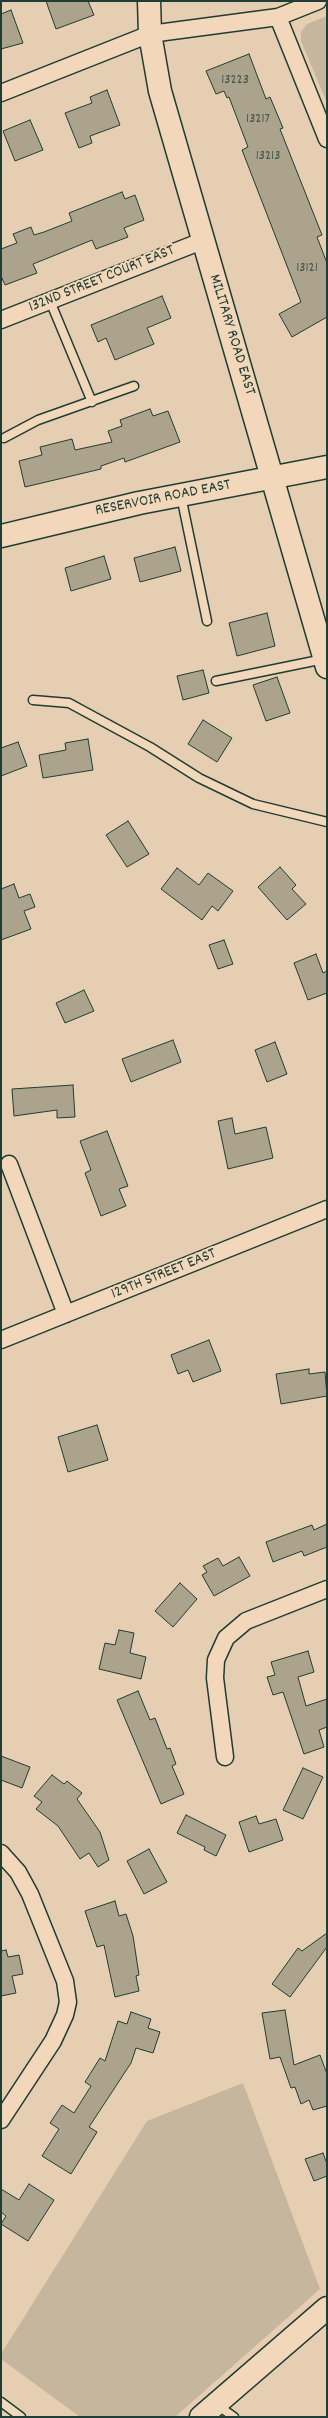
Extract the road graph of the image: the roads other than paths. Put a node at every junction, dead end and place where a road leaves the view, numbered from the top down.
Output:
1 (148, 1) edge
2 (318, 1) edge
3 (278, 17) junction
4 (150, 34) junction
5 (1, 93) edge
6 (327, 139) edge
7 (202, 240) junction
8 (50, 301) junction
9 (1, 320) edge
10 (134, 386) dead end
11 (92, 402) junction
12 (4, 438) dead end
13 (327, 467) edge
14 (274, 476) junction
15 (181, 496) junction
16 (1, 536) edge
17 (207, 621) dead end
18 (326, 663) edge
19 (216, 681) dead end
20 (33, 700) dead end
21 (327, 822) edge
22 (9, 1164) dead end
23 (327, 1209) edge
24 (66, 1314) junction
25 (1, 1340) edge
26 (327, 1589) edge
27 (225, 1757) dead end
28 (1, 1853) edge
29 (1, 2120) edge
30 (327, 2308) edge
31 (1, 2402) edge
32 (208, 2411) edge
33 (21, 2417) edge
34 (234, 2417) edge

1 - 4 main road, MILITARY ROAD EAST
2 - 3 street
3 - 4 street
3 - 6 street
4 - 5 street
4 - 7 main road, MILITARY ROAD EAST
7 - 8 street, 132ND STREET COURT EAST
7 - 14 main road, MILITARY ROAD EAST
8 - 9 street, 132ND STREET COURT EAST
8 - 11 lane
10 - 11 lane
11 - 12 lane
13 - 14 main road, RESERVOIR ROAD EAST
14 - 15 main road, RESERVOIR ROAD EAST
14 - 18 main road, MILITARY ROAD EAST
15 - 16 main road, RESERVOIR ROAD EAST
15 - 17 lane
18 - 19 lane
20 - 21 lane
22 - 24 street
23 - 24 street, 129TH STREET EAST
24 - 25 street, 129TH STREET EAST
26 - 27 street
28 - 29 street
30 - 32 main road
31 - 33 lane
32 - 34 lane

